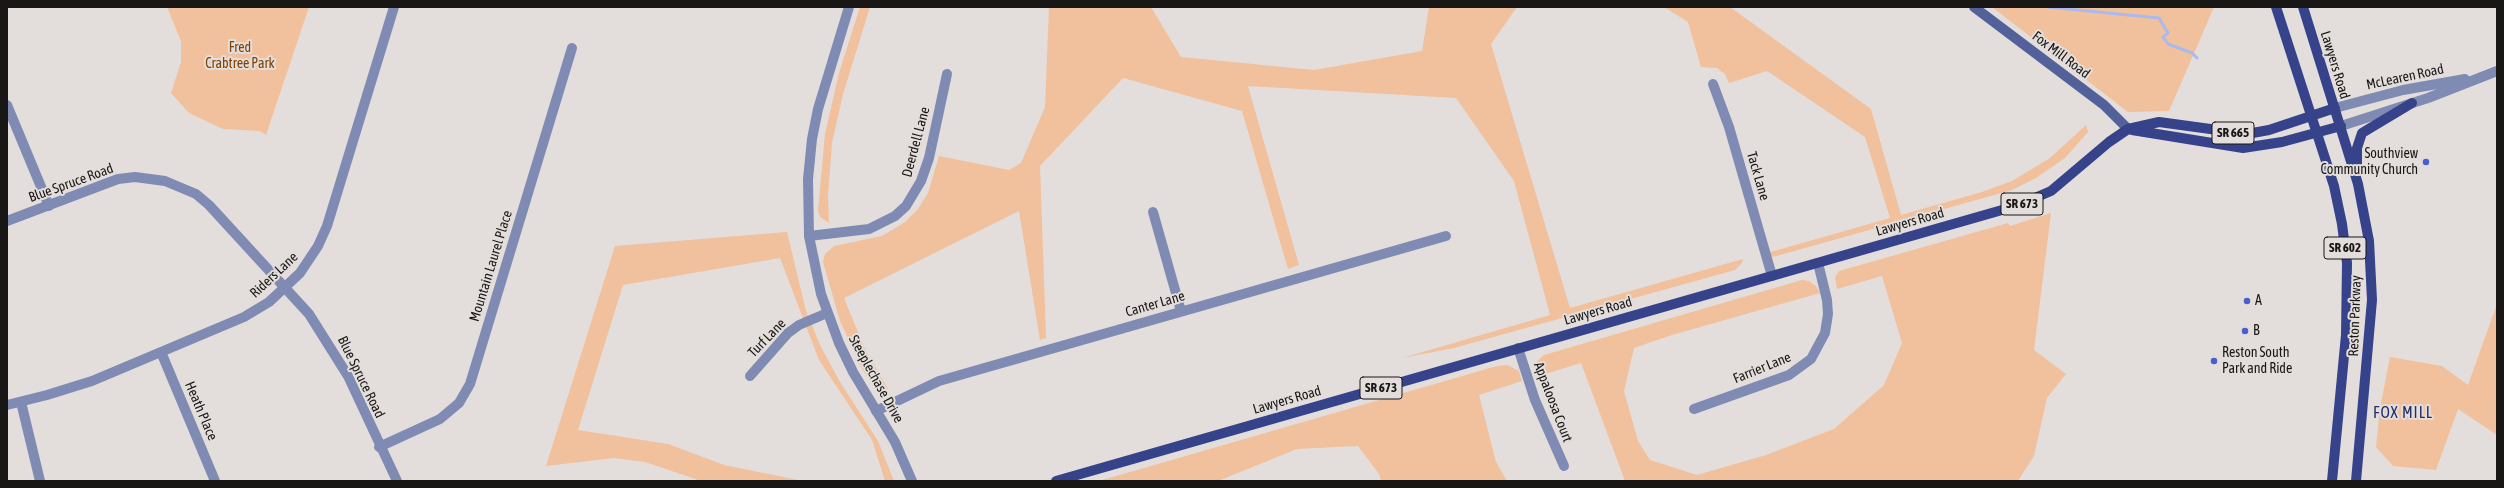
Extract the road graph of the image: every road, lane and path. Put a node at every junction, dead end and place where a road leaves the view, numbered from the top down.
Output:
1 (394, 7) edge
2 (849, 7) edge
3 (1974, 7) edge
4 (2276, 7) edge
5 (2303, 7) edge
6 (572, 48) dead end
7 (2497, 71) edge
8 (947, 74) dead end
9 (2481, 76) junction
10 (1713, 84) dead end
11 (2412, 103) junction
12 (7, 105) edge
13 (2335, 108) junction
14 (2311, 115) junction
15 (2341, 126) junction
16 (2128, 129) junction
17 (2317, 132) junction
18 (2358, 184) junction
19 (49, 206) junction
20 (1153, 212) dead end
21 (7, 221) edge
22 (810, 236) junction
23 (1446, 236) dead end
24 (1818, 263) junction
25 (1772, 276) junction
26 (285, 287) junction
27 (1181, 311) junction
28 (827, 313) junction
29 (1518, 348) junction
30 (161, 352) junction
31 (750, 376) dead end
32 (21, 402) junction
33 (7, 405) edge
34 (1694, 408) dead end
35 (876, 411) junction
36 (379, 447) junction
37 (1564, 466) dead end
38 (40, 481) edge
39 (215, 481) edge
40 (397, 481) edge
41 (912, 481) edge
42 (1056, 481) edge
43 (2332, 481) edge
44 (2356, 481) edge

1 - 26 street, Riders Lane
2 - 22 street, Steeplechase Drive
3 - 16 main road, Fox Mill Road
4 - 14 main road, SR 602
5 - 13 main road, Lawyers Road / SR 602
6 - 36 street, Mountain Laurel Place
7 - 9 street, McLearen Road
8 - 22 street, Deerdell Lane
9 - 11 street, McLearen Road
9 - 13 street, McLearen Road
10 - 25 street, Tack Lane
11 - 15 street, McLearen Road
11 - 18 main road
12 - 19 street
13 - 14 main road, Lawyers Road / SR 665
13 - 15 main road, Reston Parkway / SR 602
14 - 16 main road, Lawyers Road / SR 665
14 - 17 main road, Reston Parkway / SR 602
15 - 17 main road, SR 665
15 - 18 main road, Reston Parkway / SR 602
16 - 17 main road, SR 665
16 - 24 main road, Lawyers Road / SR 673
17 - 43 main road, Reston Parkway / SR 602
18 - 44 main road, Reston Parkway / SR 602
19 - 21 street, Blue Spruce Road
19 - 26 street, Blue Spruce Road
20 - 27 street
22 - 28 street, Steeplechase Drive
23 - 27 street, Canter Lane
24 - 25 main road, Lawyers Road / SR 673
24 - 34 street, Farrier Lane
25 - 29 main road, Lawyers Road / SR 673
26 - 30 street, Riders Lane
26 - 36 street, Blue Spruce Road
27 - 35 street, Canter Lane
28 - 31 street, Turf Lane
28 - 35 street, Steeplechase Drive
29 - 37 street, Appaloosa Court
29 - 42 main road, Lawyers Road / SR 673
30 - 32 street, Riders Lane
30 - 39 street, Heath Place
32 - 33 street, Riders Lane
32 - 38 street
35 - 41 street, Steeplechase Drive
36 - 40 street, Blue Spruce Road

